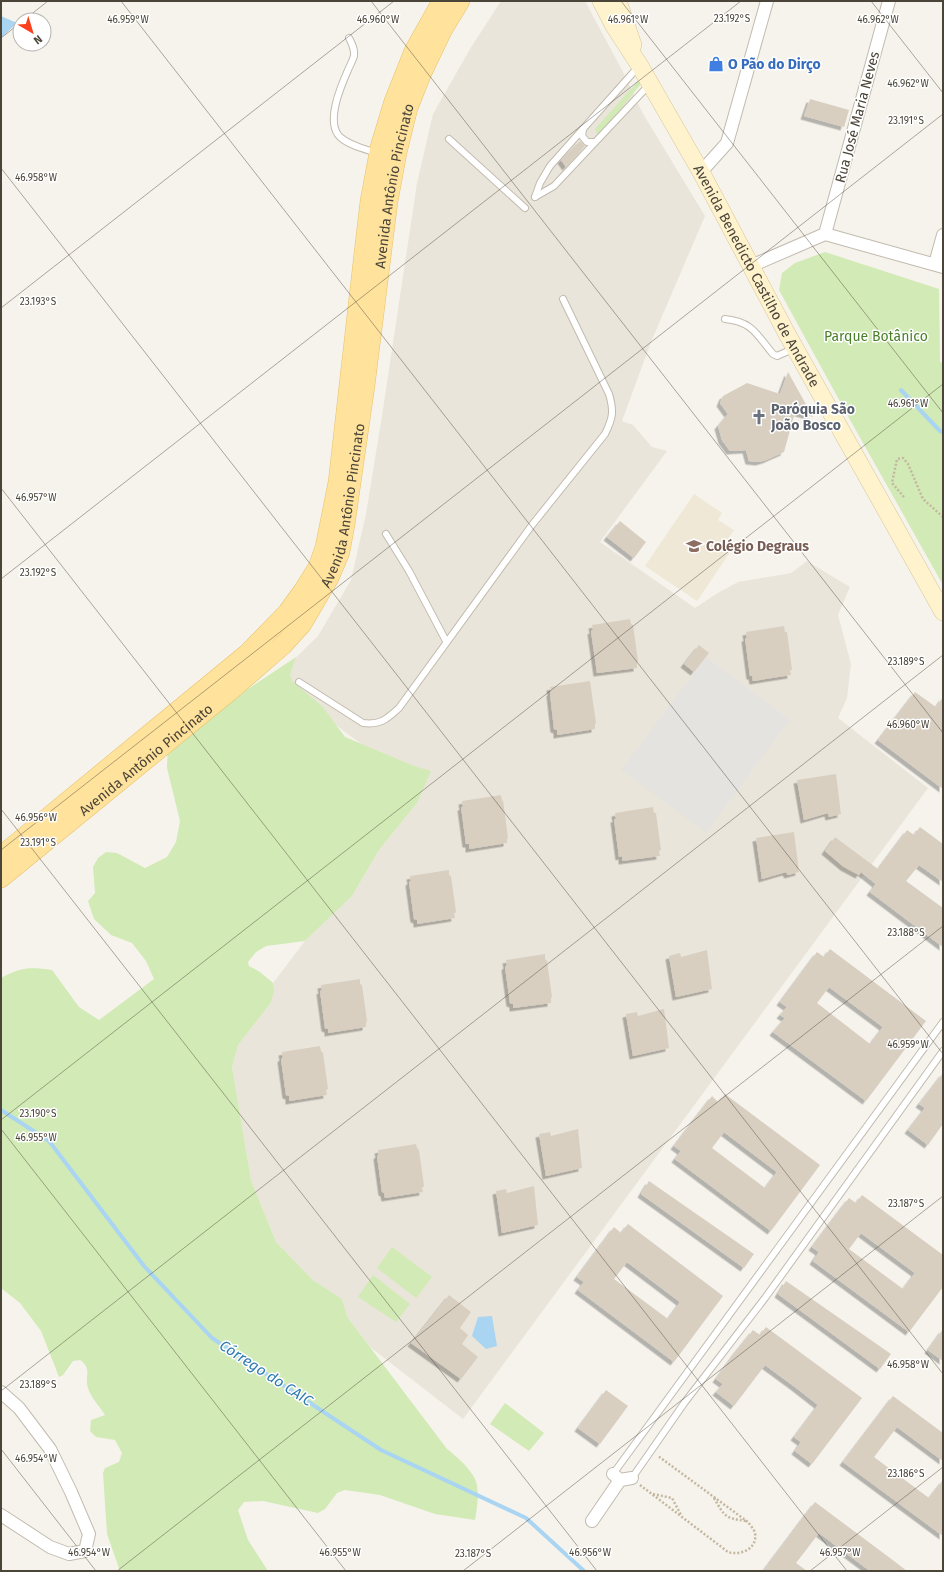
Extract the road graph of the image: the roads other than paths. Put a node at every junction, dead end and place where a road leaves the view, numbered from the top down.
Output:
1 (442, 1) edge
2 (460, 1) edge
3 (601, 1) edge
4 (618, 1) edge
5 (767, 1) edge
6 (889, 1) edge
7 (349, 38) dead end
8 (640, 66) junction
9 (650, 84) junction
10 (583, 129) junction
11 (449, 139) dead end
12 (594, 142) junction
13 (379, 153) junction
14 (701, 172) junction
15 (525, 208) dead end
16 (825, 234) junction
17 (943, 235) edge
18 (939, 265) edge
19 (751, 266) junction
20 (563, 299) dead end
21 (725, 319) dead end
22 (795, 348) junction
23 (386, 534) dead end
24 (943, 612) edge
25 (446, 641) junction
26 (299, 682) dead end
27 (1, 856) edge
28 (1, 878) edge
29 (943, 1022) edge
30 (943, 1051) edge
31 (1, 1392) edge
32 (622, 1478) junction
33 (1, 1515) edge
34 (592, 1521) dead end

1 - 13 main road, Avenida Antônio Pincinato
2 - 28 main road, Avenida Antônio Pincinato
3 - 8 main road, Avenida Benedicto Castilho de Andrade
4 - 8 main road, Avenida Benedicto Castilho de Andrade
5 - 14 street
6 - 16 street, Rua José Maria Neves
7 - 13 lane
8 - 9 main road, Avenida Benedicto Castilho de Andrade
8 - 10 lane
9 - 12 lane
9 - 14 main road, Avenida Benedicto Castilho de Andrade
10 - 12 lane
10 - 12 lane
11 - 15 lane
13 - 27 main road, Avenida Antônio Pincinato
14 - 19 main road, Avenida Benedicto Castilho de Andrade
16 - 18 street
16 - 19 street
17 - 18 street
19 - 22 main road, Avenida Benedicto Castilho de Andrade
20 - 25 lane
21 - 22 lane
22 - 24 main road, Avenida Benedicto Castilho de Andrade
23 - 25 lane
25 - 26 lane
29 - 32 lane
30 - 32 lane
31 - 33 street
32 - 34 street

